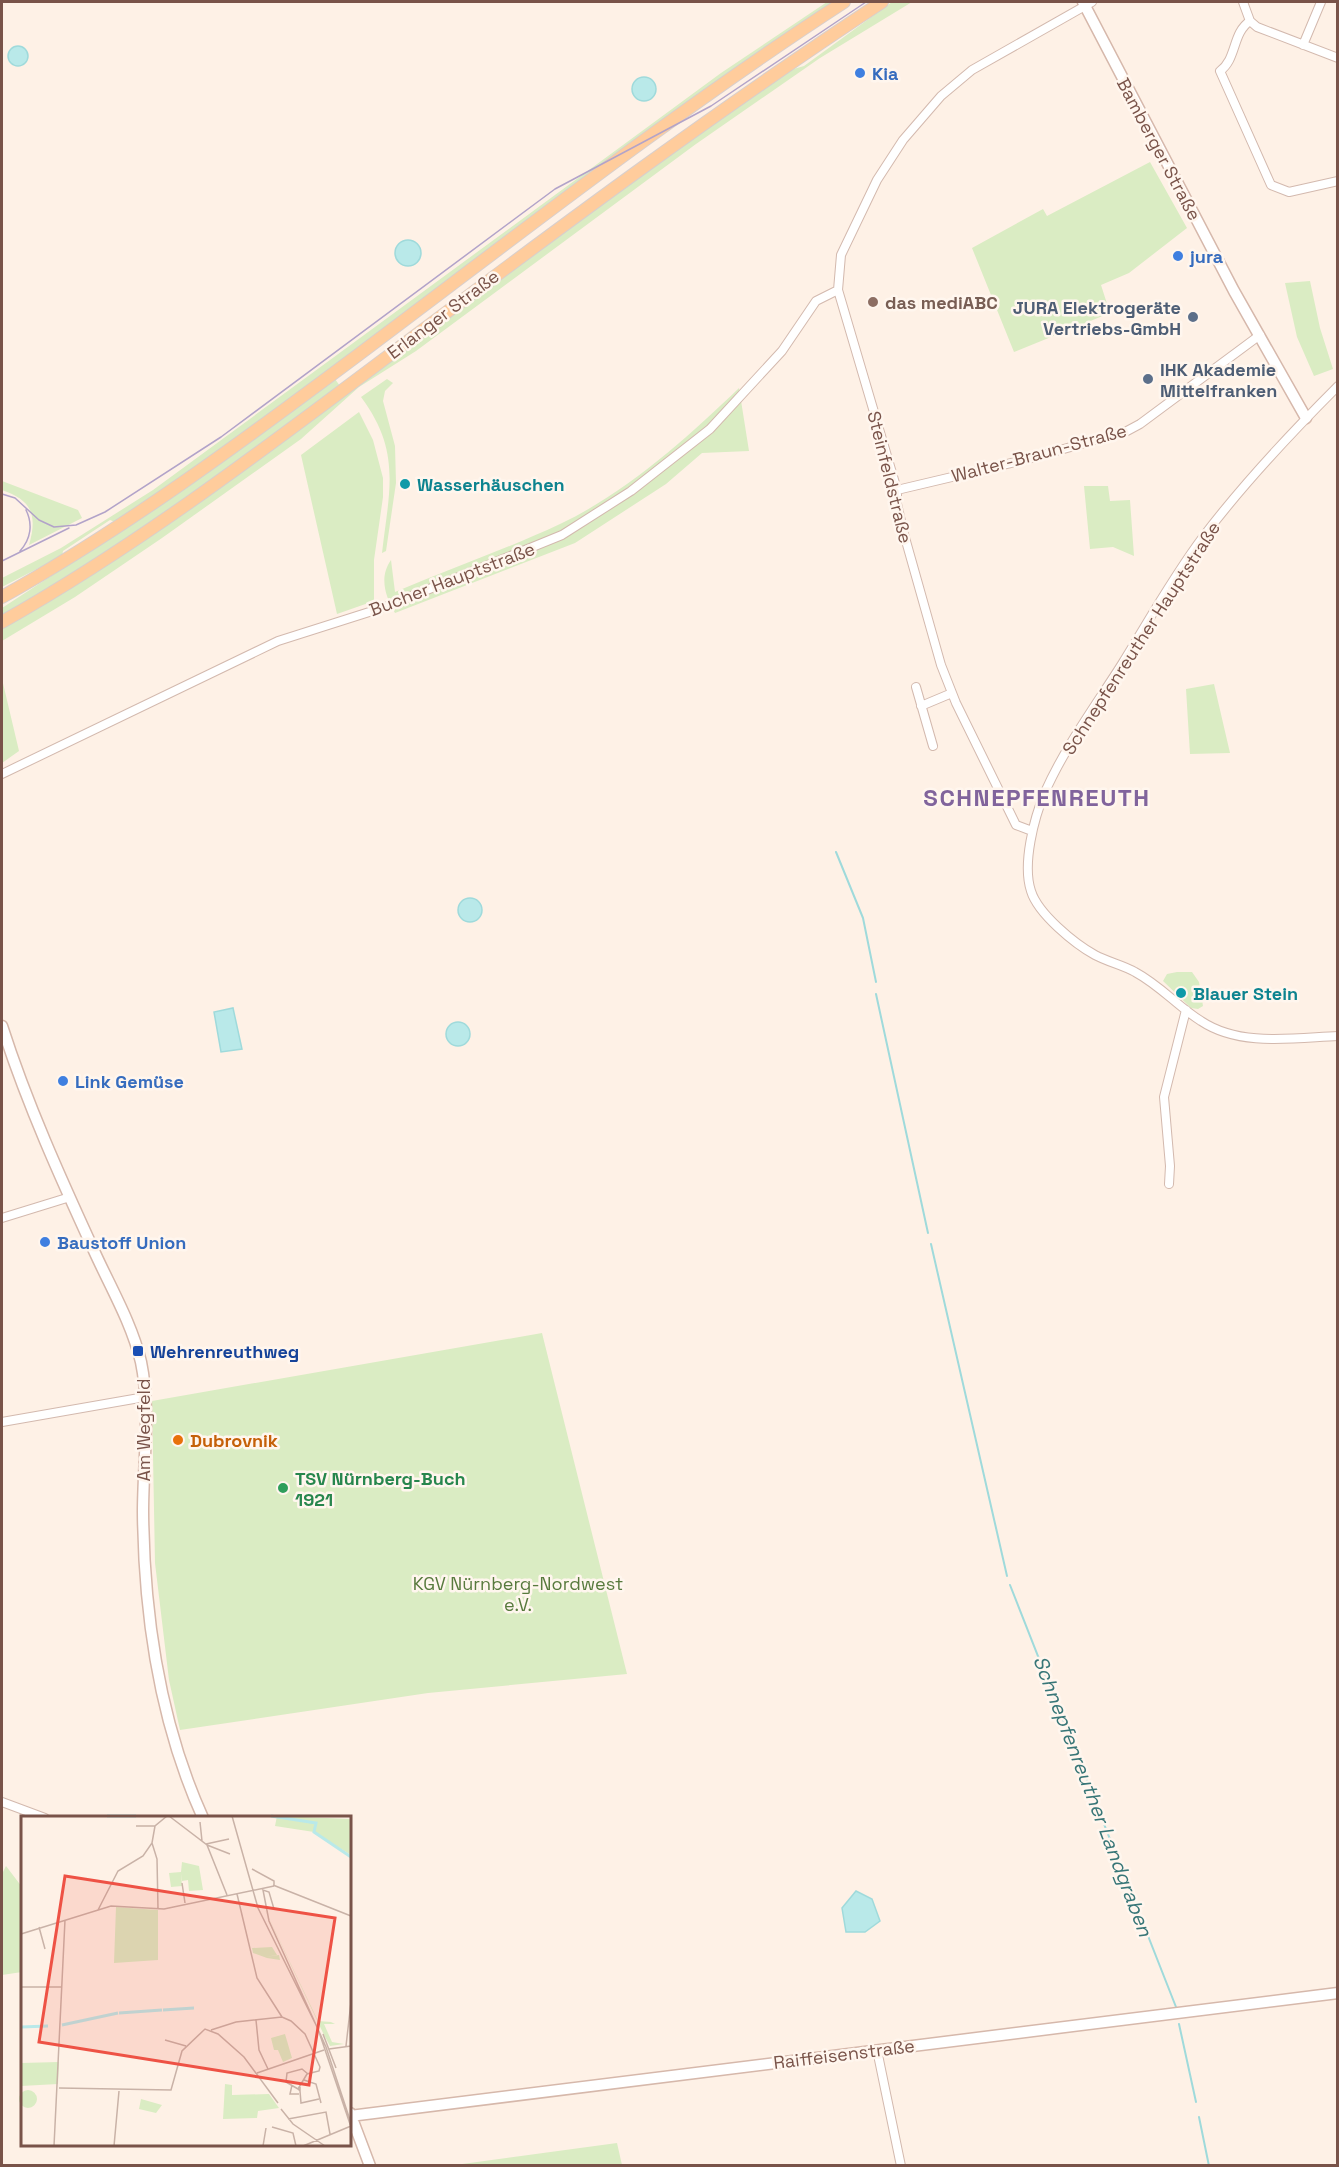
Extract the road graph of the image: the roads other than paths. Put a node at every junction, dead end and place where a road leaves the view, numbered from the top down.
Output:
1 (844, 2) edge
2 (882, 2) edge
3 (1086, 2) edge
4 (1243, 2) edge
5 (1321, 2) edge
6 (1250, 21) junction
7 (1303, 45) junction
8 (1338, 58) edge
9 (1338, 181) edge
10 (838, 290) junction
11 (1260, 335) junction
12 (1338, 386) edge
13 (1306, 418) junction
14 (897, 490) junction
15 (2, 597) edge
16 (2, 622) edge
17 (916, 687) dead end
18 (952, 693) junction
19 (921, 706) junction
20 (933, 746) dead end
21 (2, 774) edge
22 (1032, 831) junction
23 (1186, 1010) junction
24 (2, 1026) edge
25 (1338, 1036) edge
26 (1169, 1184) dead end
27 (69, 1197) junction
28 (2, 1218) edge
29 (145, 1397) junction
30 (2, 1422) edge
31 (2, 1802) edge
32 (40, 1816) edge
33 (202, 1816) edge
34 (1338, 1993) edge
35 (877, 2050) junction
36 (351, 2114) edge
37 (351, 2117) edge
38 (370, 2166) edge
39 (901, 2166) edge

1 - 15 main road, Erlanger Straße
2 - 16 main road, Erlanger Straße
3 - 10 street, Steinfeldstraße
3 - 11 street, Bamberger Straße
4 - 6 street
5 - 7 street
6 - 7 street
6 - 9 street
7 - 8 street
10 - 14 street, Steinfeldstraße
10 - 21 street, Bucher Hauptstraße
11 - 13 street, Bamberger Straße
11 - 14 street, Walter-Braun-Straße
12 - 13 street, Schnepfenreuther Hauptstraße
13 - 22 street, Schnepfenreuther Hauptstraße
14 - 18 street, Steinfeldstraße
17 - 19 street
18 - 19 street
18 - 22 street, Steinfeldstraße
19 - 20 street
22 - 23 street, Schnepfenreuther Hauptstraße
23 - 25 street
23 - 26 street
24 - 27 street, Am Wegfeld
27 - 28 street
27 - 29 street, Am Wegfeld
29 - 30 street
29 - 33 street, Am Wegfeld
31 - 32 street
34 - 35 street, Raiffeisenstraße
35 - 36 street, Raiffeisenstraße
35 - 39 street
37 - 38 street

